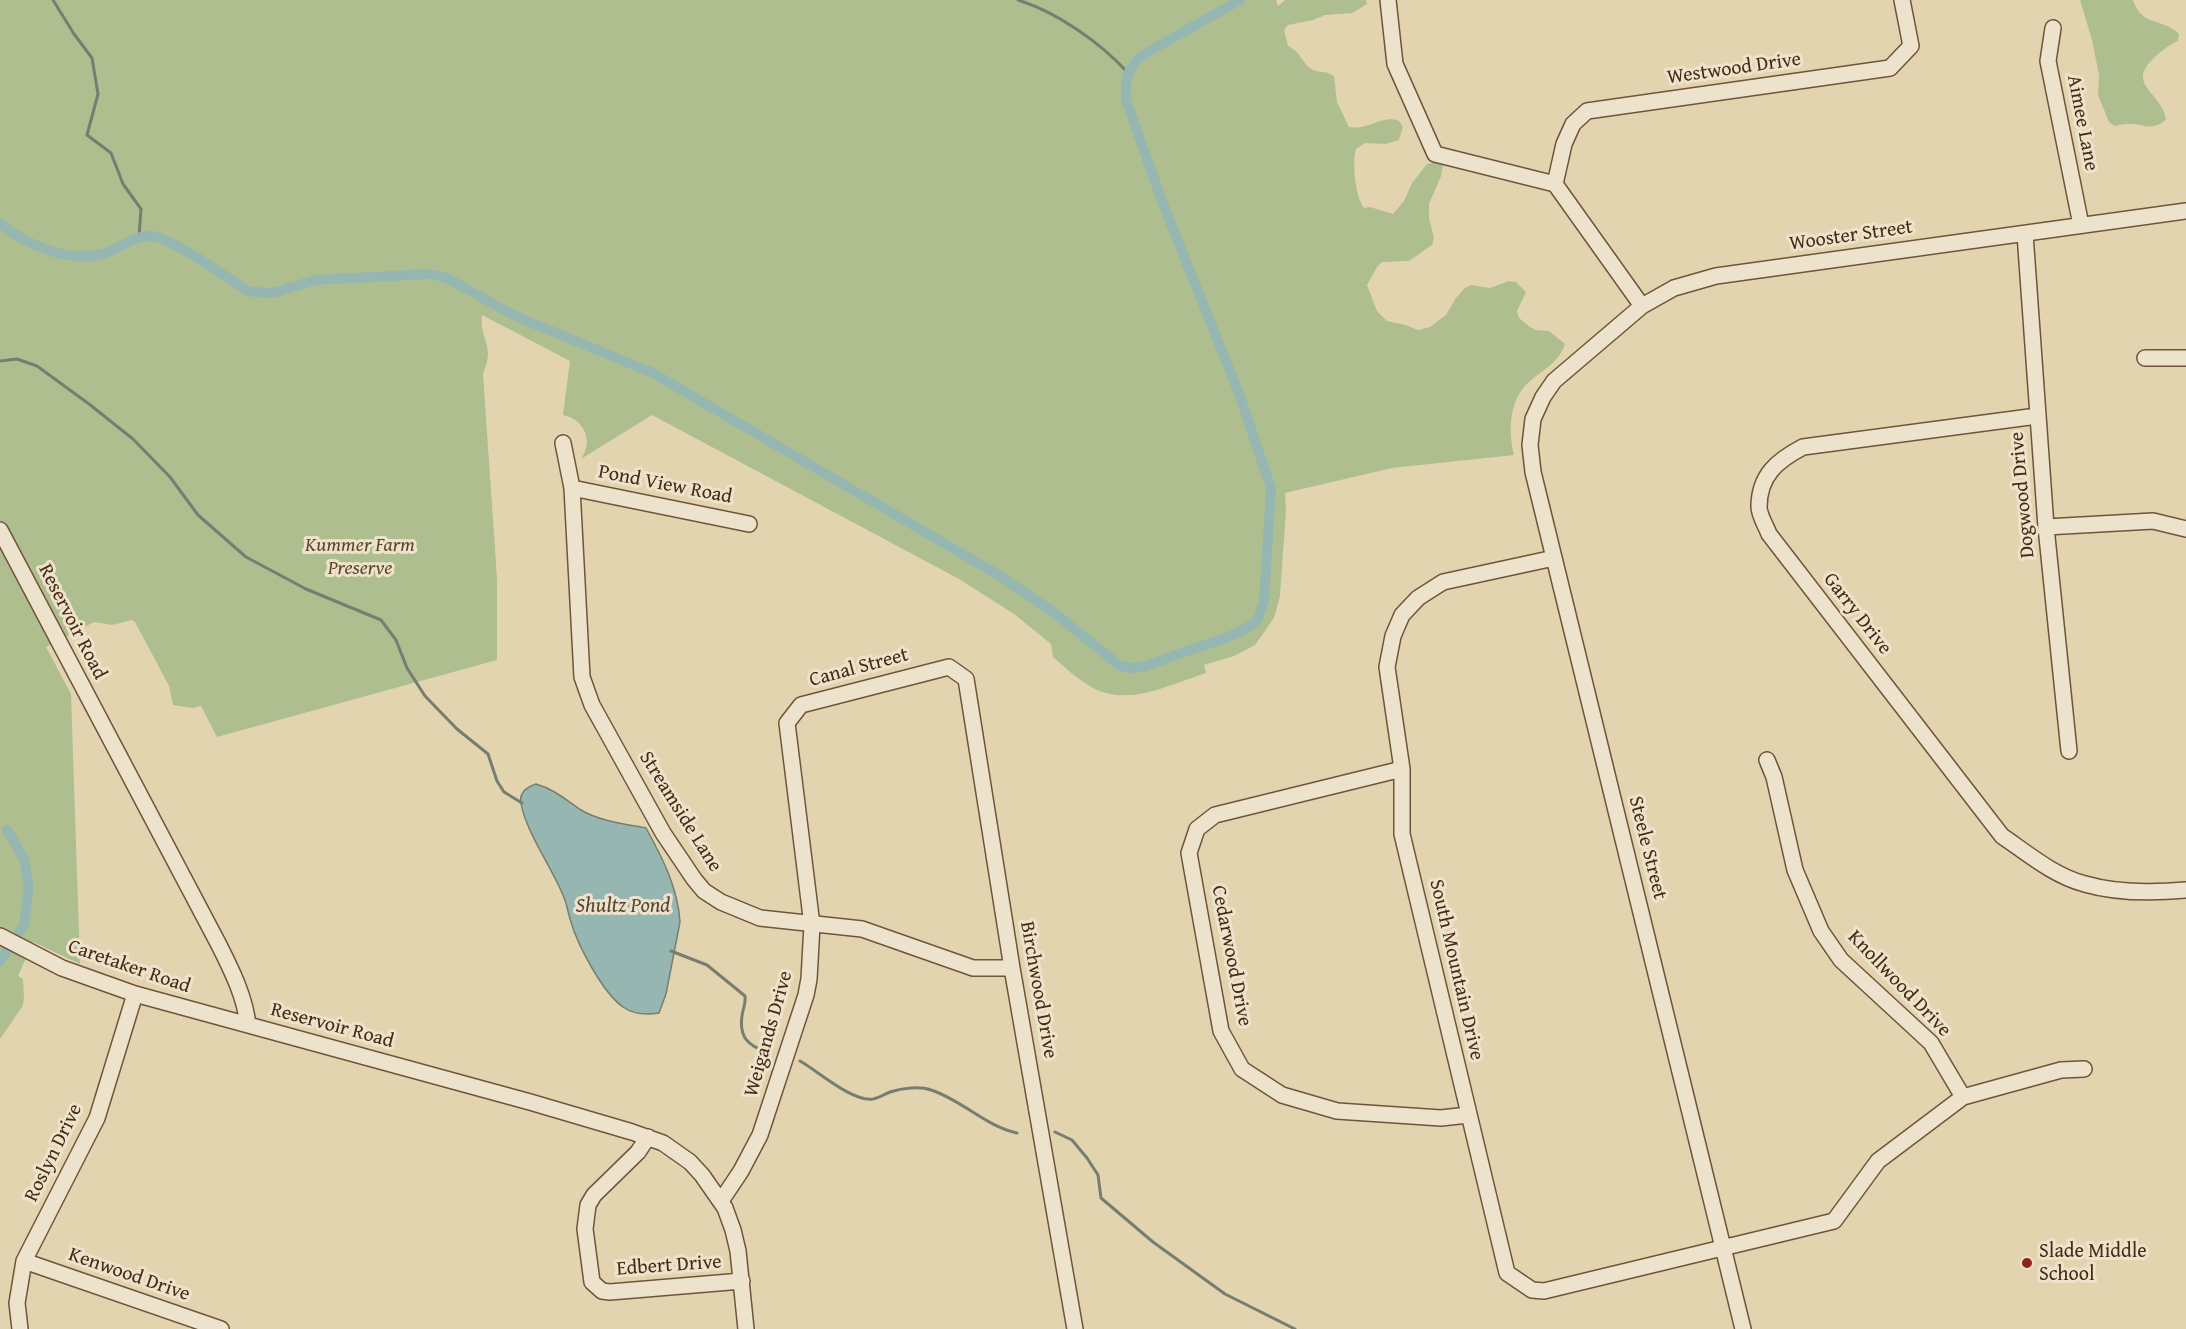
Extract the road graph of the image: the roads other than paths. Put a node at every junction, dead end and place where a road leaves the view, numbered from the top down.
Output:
1 (1388, 0) edge
2 (1902, 0) edge
3 (2053, 28) dead end
4 (1555, 184) junction
5 (2186, 211) edge
6 (2081, 225) junction
7 (2025, 234) junction
8 (1642, 306) junction
9 (2145, 358) dead end
10 (2186, 358) edge
11 (1554, 381) joint
12 (2037, 416) junction
13 (563, 443) dead end
14 (572, 488) junction
15 (749, 524) dead end
16 (2046, 527) junction
17 (2186, 529) edge
18 (0, 530) edge
19 (1554, 558) junction
20 (949, 667) joint
21 (787, 723) joint
22 (2069, 751) dead end
23 (1767, 760) dead end
24 (1402, 769) junction
25 (2186, 890) edge
26 (812, 925) junction
27 (8, 941) edge
28 (1012, 968) junction
29 (135, 994) junction
30 (248, 1026) junction
31 (2084, 1069) dead end
32 (1963, 1097) junction
33 (1468, 1115) junction
34 (648, 1137) junction
35 (721, 1201) junction
36 (1723, 1247) junction
37 (24, 1261) junction
38 (742, 1281) junction
39 (20, 1329) edge
40 (221, 1329) edge
41 (746, 1329) edge
42 (1076, 1329) edge
43 (1743, 1329) edge

1 - 4 street
2 - 4 street, Westwood Drive
3 - 6 street, Aimee Lane
4 - 8 street
5 - 6 street, Wooster Street
6 - 7 street, Wooster Street
7 - 8 street, Wooster Street
7 - 12 street, Dogwood Drive
8 - 11 street, Wooster Street
9 - 10 street
11 - 19 street, Steele Street
12 - 16 street, Dogwood Drive
12 - 25 street, Garry Drive
13 - 14 street, Streamside Lane
14 - 15 street, Pond View Road
14 - 26 street, Streamside Lane
16 - 17 street
16 - 22 street, Dogwood Drive
18 - 30 street, Reservoir Road
19 - 24 street, South Mountain Drive
19 - 36 street, Steele Street
20 - 21 street, Canal Street
20 - 28 street, Birchwood Drive
21 - 26 street, Weigands Drive
23 - 32 street, Knollwood Drive
24 - 33 street, South Mountain Drive
24 - 33 street, Cedarwood Drive
26 - 28 street, Streamside Lane
26 - 35 street, Weigands Drive
27 - 29 street, Caretaker Road
28 - 42 street, Birchwood Drive
29 - 30 street, Caretaker Road
29 - 37 street, Roslyn Drive
30 - 34 street, Reservoir Road
31 - 32 street
32 - 36 street, South Mountain Drive
33 - 36 street, South Mountain Drive
34 - 35 street, Reservoir Road
34 - 38 street, Edbert Drive
35 - 38 street, Reservoir Road
36 - 43 street, Steele Street
37 - 39 street, Roslyn Drive
37 - 40 street, Kenwood Drive
38 - 41 street, Reservoir Road

